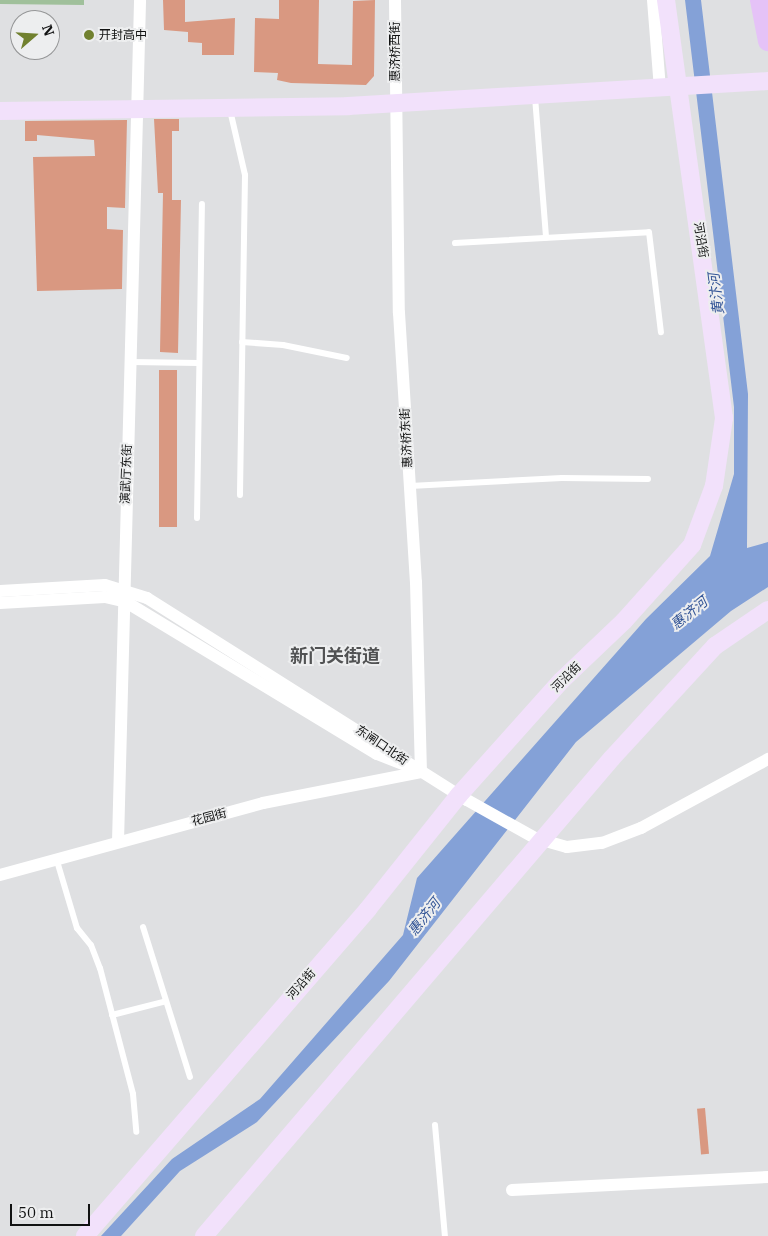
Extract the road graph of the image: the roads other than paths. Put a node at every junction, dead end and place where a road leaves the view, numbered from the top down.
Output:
1 (140, 0) edge
2 (395, 0) edge
3 (652, 0) edge
4 (666, 0) edge
5 (760, 0) edge
6 (768, 41) edge
7 (768, 81) edge
8 (674, 87) junction
9 (535, 97) junction
10 (396, 104) junction
11 (229, 106) junction
12 (139, 107) junction
13 (0, 111) edge
14 (202, 204) dead end
15 (546, 238) junction
16 (455, 243) dead end
17 (661, 332) dead end
18 (242, 342) junction
19 (347, 358) dead end
20 (131, 362) junction
21 (200, 363) junction
22 (648, 479) dead end
23 (409, 486) junction
24 (240, 495) dead end
25 (197, 518) dead end
26 (0, 591) edge
27 (123, 595) junction
28 (0, 603) edge
29 (768, 610) edge
30 (768, 758) edge
31 (421, 772) junction
32 (463, 798) junction
33 (542, 840) junction
34 (118, 842) junction
35 (57, 861) junction
36 (0, 875) edge
37 (143, 927) dead end
38 (163, 1002) junction
39 (112, 1015) junction
40 (190, 1078) dead end
41 (435, 1124) dead end
42 (136, 1132) dead end
43 (768, 1176) edge
44 (512, 1190) dead end
45 (85, 1236) edge
46 (204, 1236) edge
47 (445, 1236) edge

1 - 12 street, 演武厅东街
2 - 10 street, 惠济桥西街
3 - 8 street
4 - 8 street, 河沿街
5 - 6 main road
7 - 8 street
8 - 9 street
8 - 32 street, 河沿街
9 - 10 street
9 - 15 lane
10 - 11 street
10 - 23 street, 惠济桥东街
11 - 12 street
11 - 18 lane
12 - 13 street
12 - 20 street, 演武厅东街
14 - 21 lane
15 - 16 lane
15 - 17 lane
18 - 19 lane
18 - 24 lane
20 - 21 lane
20 - 27 street, 演武厅东街
21 - 25 lane
22 - 23 lane
23 - 31 street, 惠济桥东街
26 - 27 street, 东闸口北街
27 - 28 street, 东闸口北街
27 - 31 street, 东闸口北街
27 - 34 street, 演武厅东街
29 - 33 street
30 - 33 street, 东闸口北街
31 - 32 street, 东闸口北街
31 - 34 street, 花园街
32 - 33 street, 东闸口北街
32 - 45 street, 河沿街
33 - 46 street
34 - 35 street, 花园街
35 - 36 street, 花园街
35 - 39 lane
37 - 38 lane
38 - 39 lane
38 - 40 lane
39 - 42 lane
41 - 47 lane
43 - 44 street

